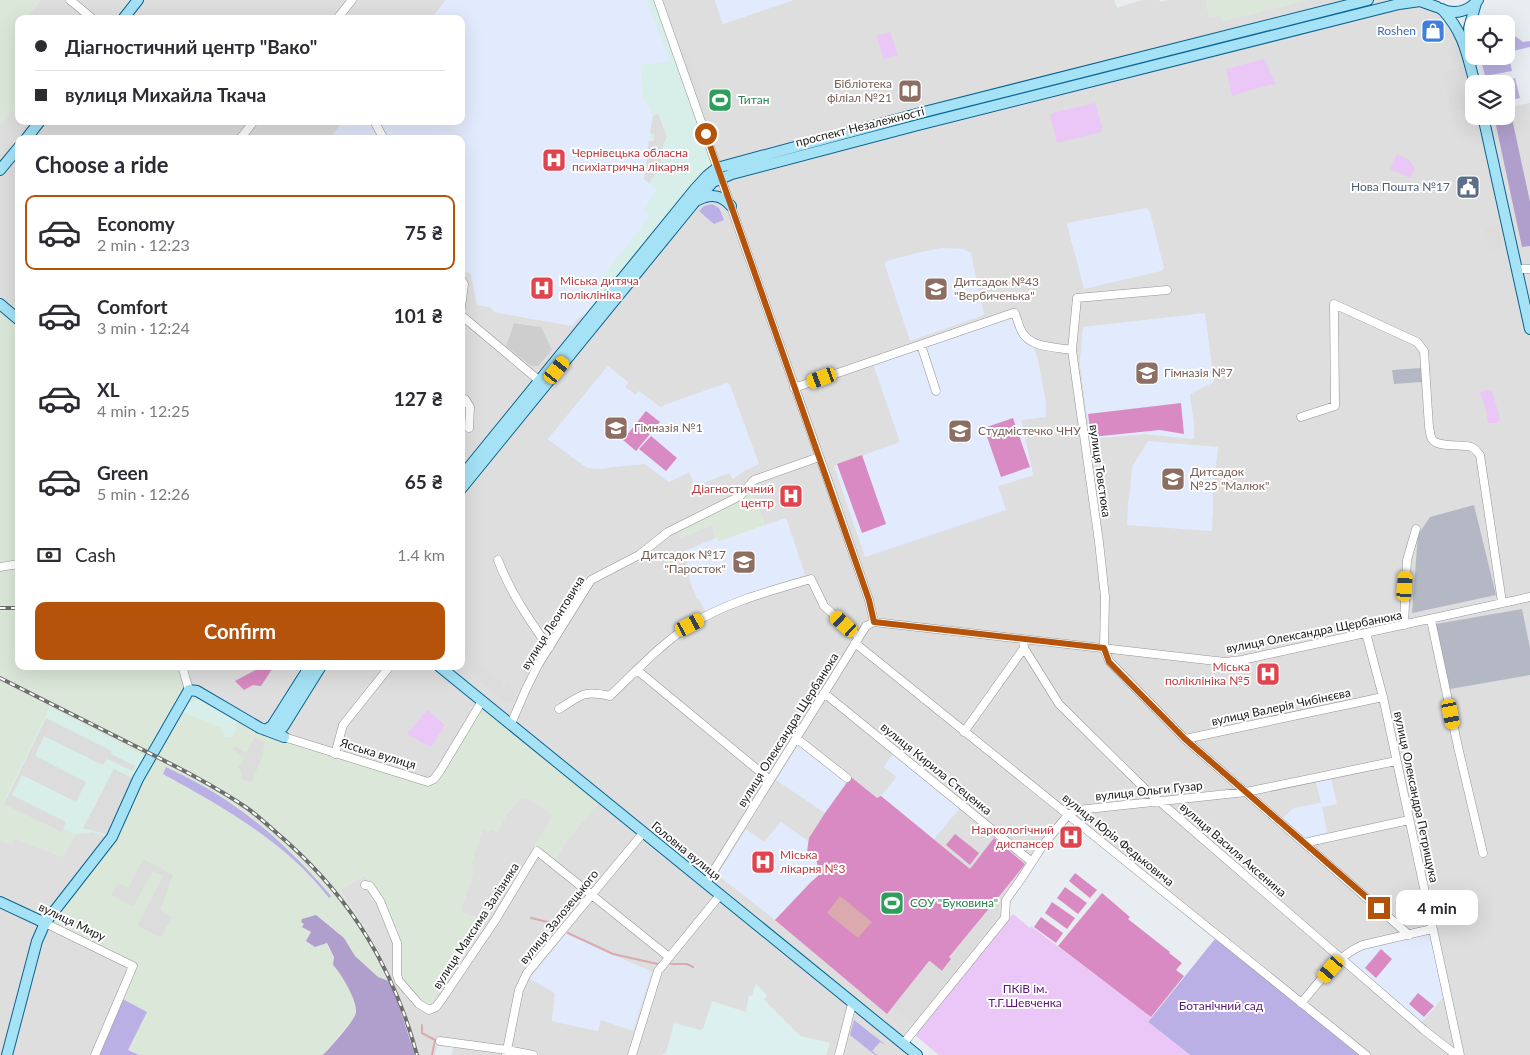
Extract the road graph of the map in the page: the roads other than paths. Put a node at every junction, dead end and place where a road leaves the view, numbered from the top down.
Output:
1 (70, 0) edge
2 (138, 0) edge
3 (352, 0) edge
4 (658, 0) edge
5 (1368, 0) edge
6 (1477, 0) edge
7 (1437, 5) edge
8 (88, 15) edge
9 (126, 15) edge
10 (340, 15) edge
11 (1473, 15) edge
12 (1465, 46) edge
13 (37, 125) edge
14 (1485, 125) edge
15 (29, 135) edge
16 (15, 152) edge
17 (717, 168) junction
18 (0, 170) edge
19 (721, 178) junction
20 (693, 204) junction
21 (731, 206) junction
22 (1517, 269) junction
23 (1530, 269) edge
24 (1167, 290) dead end
25 (0, 304) edge
26 (15, 317) edge
27 (465, 319) edge
28 (1530, 329) edge
29 (921, 345) junction
30 (1072, 350) junction
31 (542, 383) junction
32 (794, 388) junction
33 (936, 390) dead end
34 (465, 399) edge
35 (1301, 417) dead end
36 (469, 428) dead end
37 (820, 458) junction
38 (465, 472) edge
39 (465, 484) edge
40 (1416, 529) dead end
41 (498, 560) dead end
42 (15, 565) edge
43 (0, 567) edge
44 (1530, 597) edge
45 (1502, 602) junction
46 (1431, 620) junction
47 (874, 622) junction
48 (1404, 626) junction
49 (1366, 633) junction
50 (857, 640) junction
51 (1023, 640) junction
52 (549, 648) junction
53 (1024, 648) junction
54 (1104, 648) junction
55 (183, 670) edge
56 (307, 670) edge
57 (318, 670) edge
58 (387, 670) edge
59 (444, 670) edge
60 (638, 670) junction
61 (189, 690) junction
62 (824, 693) junction
63 (1383, 697) junction
64 (482, 700) junction
65 (559, 709) dead end
66 (511, 724) junction
67 (277, 732) junction
68 (964, 732) junction
69 (796, 738) junction
70 (1185, 739) junction
71 (335, 754) junction
72 (1396, 761) junction
73 (847, 778) dead end
74 (770, 780) junction
75 (1246, 792) junction
76 (1160, 801) junction
77 (1068, 814) junction
78 (1409, 820) junction
79 (643, 833) junction
80 (1304, 842) junction
81 (1483, 853) dead end
82 (1032, 862) junction
83 (706, 883) junction
84 (365, 885) dead end
85 (592, 894) junction
86 (720, 895) junction
87 (0, 902) edge
88 (44, 923) junction
89 (1432, 929) junction
90 (1409, 935) junction
91 (669, 957) junction
92 (1341, 957) junction
93 (1301, 1003) junction
94 (852, 1004) junction
95 (440, 1041) dead end
96 (903, 1044) junction
97 (507, 1052) edge
98 (7, 1055) edge
99 (95, 1055) edge
100 (533, 1055) edge
101 (632, 1055) edge
102 (839, 1055) edge
103 (917, 1055) edge
104 (1366, 1055) edge
105 (1456, 1055) edge
106 (1460, 1055) edge

1 - 8 street
2 - 9 main road
3 - 10 street
4 - 17 street
5 - 17 main road, проспект Незалежності
6 - 7 main road, проспект Незалежності
6 - 11 main road
7 - 12 main road
7 - 19 main road, проспект Незалежності
13 - 15 main road
14 - 22 main road
16 - 18 main road
17 - 19 street
17 - 31 main road, проспект Незалежності
19 - 20 main road, проспект Незалежності
19 - 21 street
20 - 21 main road
20 - 31 main road, проспект Незалежності
21 - 32 street
22 - 23 street
22 - 28 main road
24 - 30 street, вулиця Товстюка
25 - 26 main road
27 - 31 street
29 - 30 street
29 - 32 street
29 - 33 street
30 - 54 street, вулиця Товстюка
31 - 38 main road, проспект Незалежності
31 - 39 main road, проспект Незалежності
32 - 37 street
34 - 36 street
35 - 45 street
37 - 47 street
37 - 52 street, вулиця Леонтовича
40 - 48 street
41 - 52 street
42 - 43 street
44 - 45 street, вулиця Олександра Щербанюка
45 - 46 street, вулиця Олександра Щербанюка
46 - 48 street, вулиця Олександра Щербанюка
46 - 81 street
47 - 50 street, вулиця Олександра Щербанюка
47 - 51 street, вулиця Олександра Щербанюка
48 - 49 street, вулиця Олександра Щербанюка
49 - 54 street, вулиця Олександра Щербанюка
49 - 63 street, вулиця Олександра Петрищука
50 - 60 street, вулиця Юрія Федьковича
50 - 62 street, вулиця Олександра Щербанюка
50 - 68 street, вулиця Юрія Федьковича
51 - 53 street, вулиця Василя Аксенина
51 - 54 street, вулиця Олександра Щербанюка
52 - 66 street, вулиця Леонтовича
53 - 68 street
53 - 76 street, вулиця Василя Аксенина
54 - 70 street
55 - 61 street
56 - 67 main road
57 - 67 main road
58 - 71 street
59 - 64 main road, Головна вулиця
60 - 65 street
60 - 74 street
61 - 67 main road, Ясська вулиця
61 - 88 main road
62 - 69 street, вулиця Олександра Щербанюка
62 - 82 street, вулиця Кирила Стеценка
63 - 70 street, вулиця Валерія Чибінєєва
63 - 72 street, вулиця Олександра Петрищука
64 - 66 main road, Головна вулиця
64 - 71 street, Ясська вулиця
66 - 79 main road, Головна вулиця
67 - 71 street, Ясська вулиця
68 - 77 street, вулиця Юрія Федьковича
69 - 73 street
69 - 74 street, вулиця Олександра Щербанюка
70 - 75 street
72 - 75 street, вулиця Ольги Гузар
72 - 78 street, вулиця Олександра Петрищука
74 - 83 street, вулиця Олександра Щербанюка
75 - 76 street, вулиця Ольги Гузар
75 - 80 street
76 - 77 street, вулиця Ольги Гузар
76 - 92 street, вулиця Василя Аксенина
77 - 82 street
77 - 93 street, вулиця Юрія Федьковича
78 - 80 street
78 - 89 street, вулиця Олександра Петрищука
79 - 83 main road, Головна вулиця
79 - 85 street, вулиця Залозецького
80 - 90 street
82 - 96 street
83 - 86 main road, Головна вулиця
84 - 85 street, вулиця Максима Залізняка
85 - 91 street
85 - 97 street, вулиця Залозецького
86 - 91 street
86 - 94 main road, Головна вулиця
87 - 88 main road, вулиця Миру
88 - 98 main road
88 - 99 street, вулиця Миру
89 - 90 street
89 - 106 street, вулиця Олександра Петрищука
90 - 92 street
91 - 101 street
92 - 93 street
92 - 105 street, вулиця Василя Аксенина
93 - 104 street, вулиця Юрія Федьковича
94 - 96 main road, Головна вулиця
94 - 102 street
95 - 97 street
96 - 103 main road, Головна вулиця
97 - 100 street

